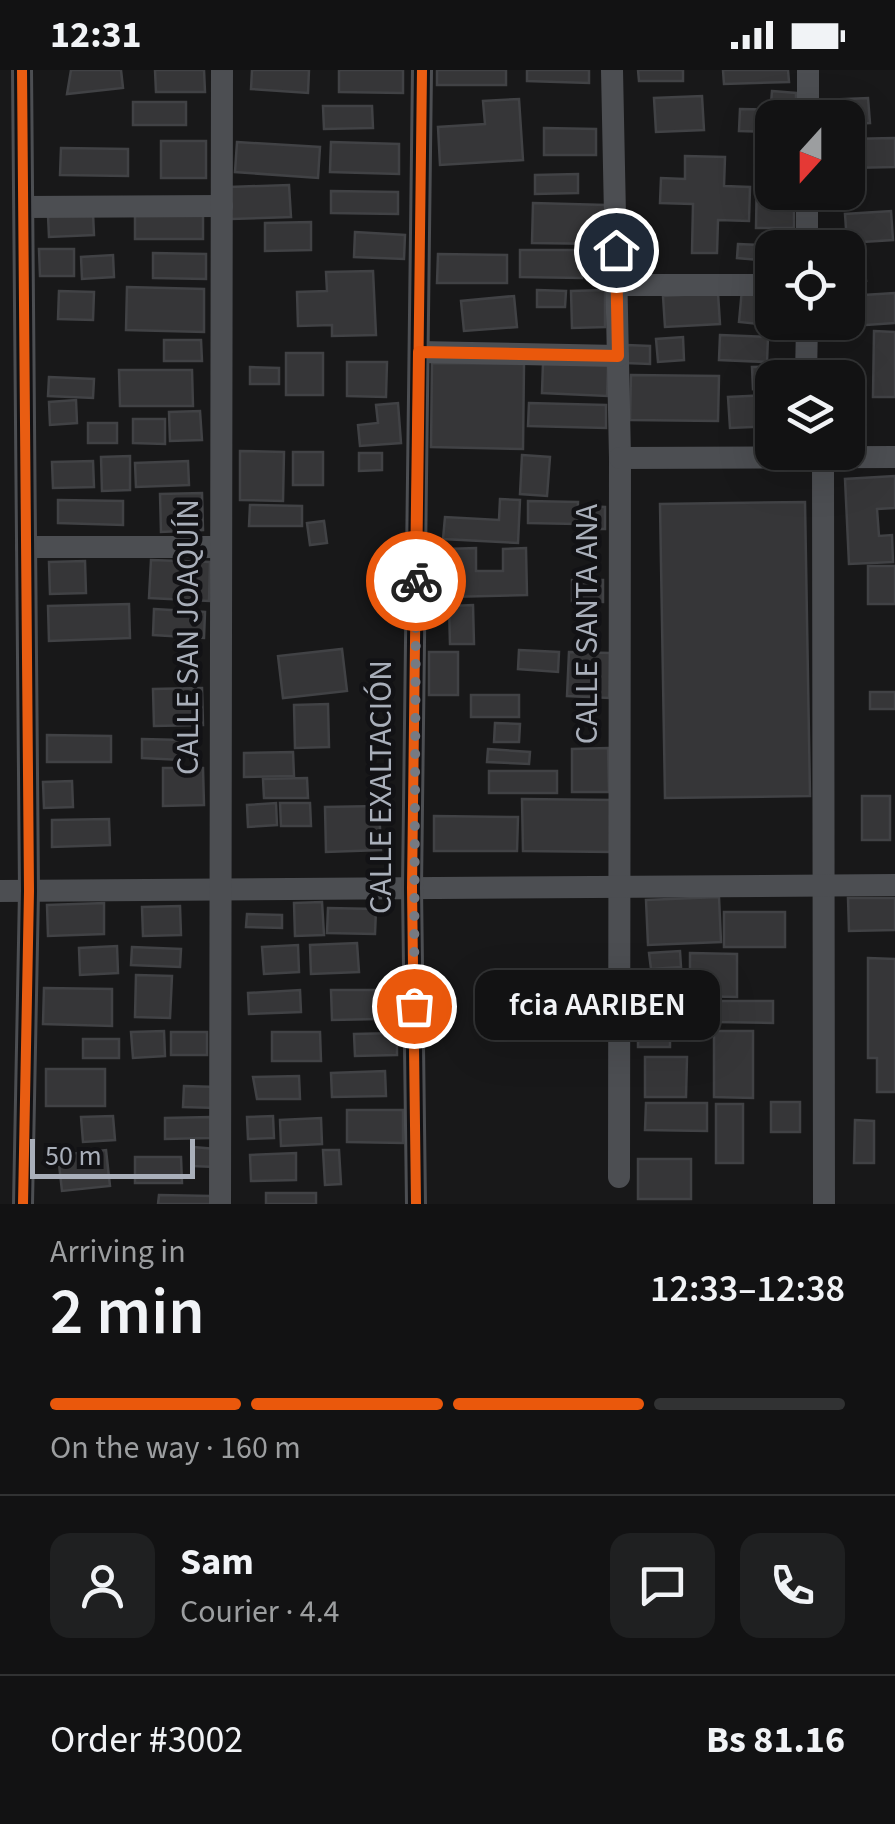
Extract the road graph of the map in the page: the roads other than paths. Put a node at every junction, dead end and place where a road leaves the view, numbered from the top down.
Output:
1 (22, 70) edge
2 (222, 70) edge
3 (422, 70) edge
4 (612, 70) edge
5 (808, 70) edge
6 (808, 100) edge
7 (222, 206) junction
8 (24, 207) junction
9 (0, 245) edge
10 (24, 245) junction
11 (616, 285) junction
12 (755, 285) edge
13 (419, 352) junction
14 (618, 356) junction
15 (755, 457) edge
16 (865, 457) edge
17 (895, 457) edge
18 (620, 458) junction
19 (811, 470) edge
20 (0, 506) edge
21 (25, 506) junction
22 (26, 547) junction
23 (222, 547) junction
24 (821, 885) junction
25 (619, 886) junction
26 (895, 886) edge
27 (412, 888) junction
28 (218, 889) junction
29 (0, 891) edge
30 (29, 891) junction
31 (619, 1177) dead end
32 (23, 1204) edge
33 (220, 1204) edge
34 (416, 1204) edge
35 (824, 1204) edge

1 - 8 street
2 - 7 street, CALLE SAN JOAQUÍN
3 - 13 street, CALLE EXALTACIÓN
4 - 11 street, CALLE SANTA ANA
5 - 6 street
7 - 8 street
7 - 23 street, CALLE SAN JOAQUÍN
8 - 10 street
9 - 10 street
10 - 21 street
11 - 12 street
11 - 14 street, CALLE SANTA ANA
13 - 14 street
13 - 27 street, CALLE EXALTACIÓN
14 - 18 street, CALLE SANTA ANA
15 - 18 street
16 - 17 street
18 - 25 street, CALLE SANTA ANA
19 - 24 street
20 - 21 street
21 - 22 street
22 - 23 street
22 - 30 street
23 - 28 street, CALLE SAN JOAQUÍN
24 - 25 street
24 - 26 street
24 - 35 street
25 - 27 street
25 - 31 street, CALLE SANTA ANA
27 - 28 street
27 - 34 street, CALLE EXALTACIÓN
28 - 30 street
28 - 33 street, CALLE SAN JOAQUÍN
29 - 30 street
30 - 32 street

